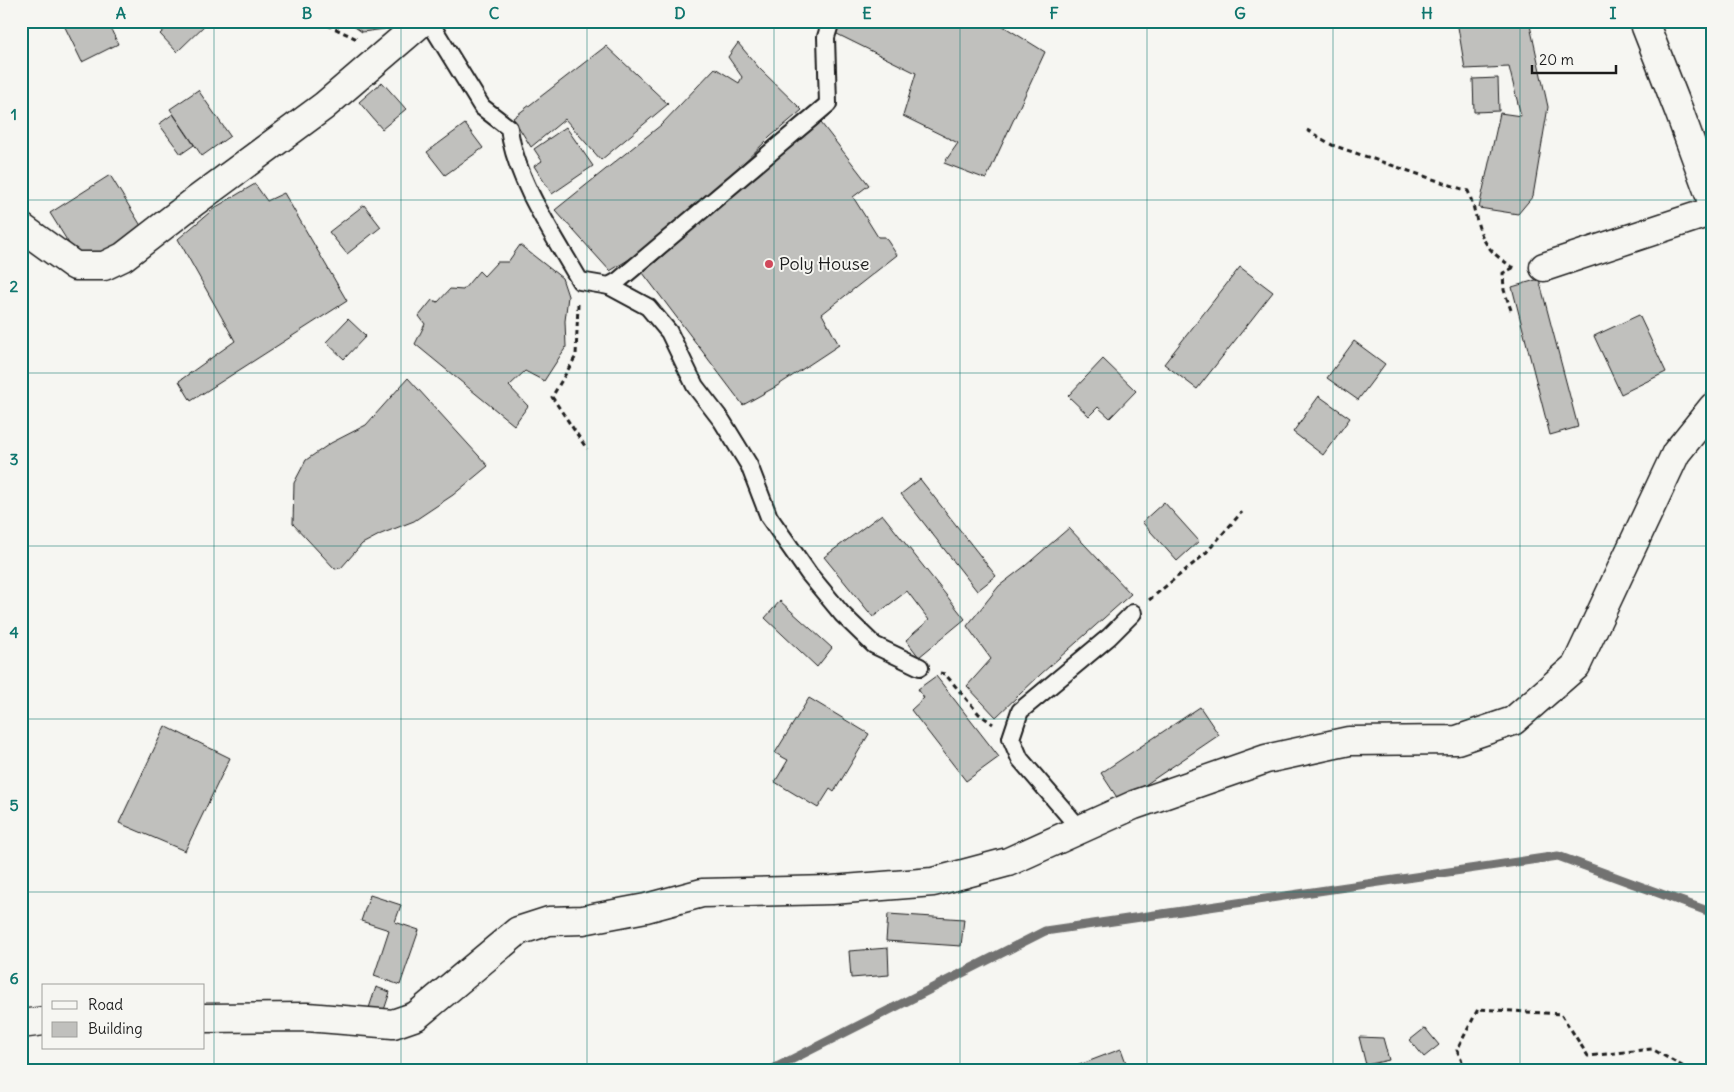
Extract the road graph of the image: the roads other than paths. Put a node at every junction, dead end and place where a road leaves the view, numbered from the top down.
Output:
1 (423, 21) edge
2 (429, 21) edge
3 (830, 21) edge
4 (1646, 27) dead end
5 (1713, 204) edge
6 (1713, 211) edge
7 (21, 227) edge
8 (1544, 267) road end
9 (609, 286) junction
10 (1713, 407) edge
11 (1133, 613) road end
12 (920, 667) road end
13 (1080, 829) junction
14 (205, 1018) edge
15 (42, 1021) edge
16 (21, 1024) edge

1 - 7 street
2 - 9 lane
3 - 9 lane
4 - 5 street
6 - 8 street
9 - 12 lane
10 - 13 street
11 - 13 lane
13 - 14 street
15 - 16 street

